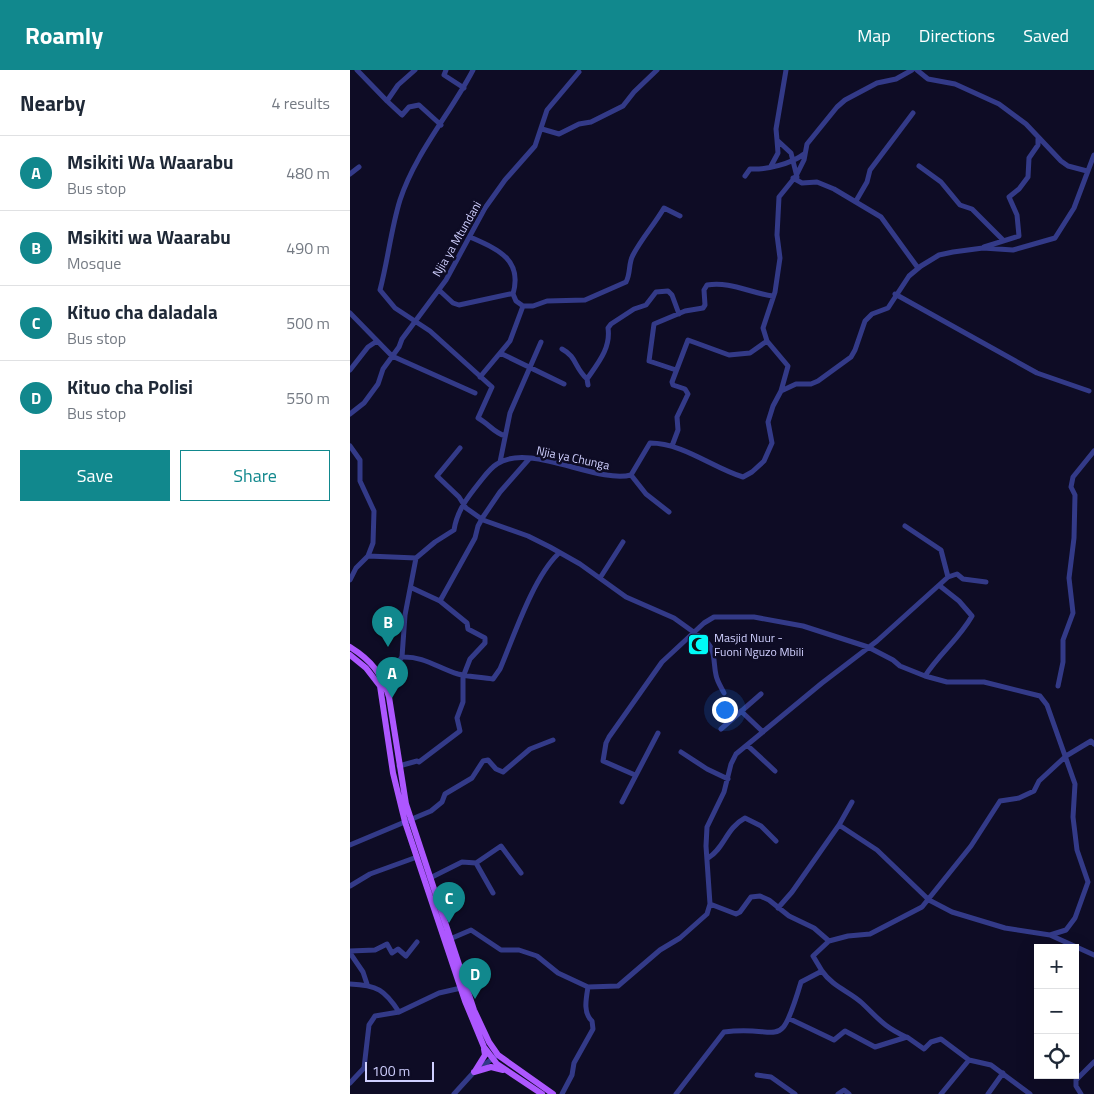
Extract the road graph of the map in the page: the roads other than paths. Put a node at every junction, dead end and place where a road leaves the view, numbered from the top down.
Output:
1 (357, 70) edge
2 (415, 70) edge
3 (446, 70) edge
4 (473, 70) edge
5 (657, 70) edge
6 (786, 70) edge
7 (912, 70) edge
8 (917, 70) edge
9 (579, 72) dead end
10 (464, 88) junction
11 (388, 101) junction
12 (913, 113) dead end
13 (442, 124) junction
14 (542, 129) junction
15 (1038, 139) junction
16 (777, 140) junction
17 (804, 154) junction
18 (1094, 155) edge
19 (793, 161) junction
20 (771, 166) junction
21 (919, 166) dead end
22 (359, 167) dead end
23 (1088, 172) junction
24 (350, 174) edge
25 (746, 176) dead end
26 (794, 177) junction
27 (856, 201) junction
28 (680, 216) dead end
29 (470, 237) junction
30 (1003, 240) junction
31 (983, 248) junction
32 (918, 268) junction
33 (439, 290) junction
34 (513, 294) junction
35 (895, 294) junction
36 (773, 296) junction
37 (523, 306) junction
38 (350, 313) edge
39 (679, 314) junction
40 (414, 320) junction
41 (377, 341) junction
42 (541, 342) dead end
43 (767, 342) junction
44 (562, 349) dead end
45 (500, 353) junction
46 (392, 356) junction
47 (530, 366) junction
48 (350, 370) edge
49 (676, 370) junction
50 (480, 377) junction
51 (564, 384) dead end
52 (781, 391) junction
53 (1089, 391) dead end
54 (475, 393) dead end
55 (350, 414) edge
56 (505, 436) junction
57 (350, 446) edge
58 (672, 446) junction
59 (460, 448) dead end
60 (1094, 450) edge
61 (529, 459) junction
62 (500, 462) junction
63 (631, 474) junction
64 (464, 503) junction
65 (669, 512) dead end
66 (483, 520) junction
67 (905, 526) dead end
68 (623, 542) dead end
69 (558, 554) junction
70 (368, 556) junction
71 (416, 558) junction
72 (948, 577) junction
73 (600, 578) junction
74 (350, 580) edge
75 (986, 582) dead end
76 (940, 586) junction
77 (412, 588) junction
78 (440, 601) junction
79 (695, 634) junction
80 (350, 647) edge
81 (868, 647) junction
82 (350, 655) edge
83 (402, 657) junction
84 (379, 673) junction
85 (464, 675) junction
86 (925, 676) junction
87 (1058, 686) dead end
88 (724, 693) dead end
89 (761, 694) dead end
90 (741, 711) junction
91 (721, 729) dead end
92 (763, 732) junction
93 (658, 733) dead end
94 (553, 740) dead end
95 (1093, 741) edge
96 (747, 745) junction
97 (681, 752) dead end
98 (1066, 756) junction
99 (399, 766) junction
100 (776, 771) dead end
101 (635, 775) junction
102 (728, 779) junction
103 (622, 802) dead end
104 (852, 802) dead end
105 (408, 821) junction
106 (839, 825) junction
107 (776, 841) dead end
108 (350, 845) edge
109 (417, 858) junction
110 (708, 858) junction
111 (476, 863) junction
112 (521, 873) dead end
113 (430, 878) junction
114 (350, 886) edge
115 (493, 893) dead end
116 (929, 900) junction
117 (710, 904) junction
118 (778, 908) junction
119 (1050, 935) junction
120 (450, 939) junction
121 (829, 941) junction
122 (417, 942) dead end
123 (350, 952) edge
124 (1094, 955) edge
125 (822, 971) junction
126 (350, 984) edge
127 (367, 984) junction
128 (588, 987) junction
129 (461, 988) junction
130 (399, 1012) junction
131 (790, 1019) junction
132 (907, 1037) junction
133 (484, 1047) junction
134 (498, 1055) junction
135 (492, 1060) junction
136 (969, 1060) junction
137 (1094, 1062) edge
138 (474, 1072) junction
139 (509, 1072) junction
140 (1003, 1073) junction
141 (757, 1074) dead end
142 (350, 1083) edge
143 (538, 1093) edge
144 (454, 1094) edge
145 (553, 1094) edge
146 (562, 1094) edge
147 (676, 1094) edge
148 (795, 1094) edge
149 (838, 1094) edge
150 (849, 1094) edge
151 (941, 1094) edge
152 (988, 1094) edge
153 (1030, 1094) edge
154 (1081, 1094) edge

1 - 11 street
2 - 11 street
3 - 10 street
4 - 10 street
5 - 14 street
6 - 16 street
7 - 17 street
8 - 15 street
9 - 14 street, Njia ya Mtundani
10 - 13 street
11 - 13 street
12 - 27 street
13 - 40 street
14 - 29 street, Njia ya Mtundani
15 - 23 street
15 - 30 street
16 - 19 street
16 - 20 street
17 - 19 street
17 - 26 street
18 - 23 street
19 - 20 street
19 - 26 street
20 - 25 street
21 - 30 street
22 - 24 street
23 - 31 street
26 - 27 street
26 - 36 street
27 - 32 street
28 - 37 street
29 - 33 street, Njia ya Mtundani
29 - 34 street
30 - 31 street
31 - 32 street
32 - 35 street
33 - 34 street
33 - 40 street, Njia ya Mtundani
34 - 37 street
35 - 52 street
35 - 53 street
36 - 39 street
36 - 43 street
37 - 45 street
38 - 41 street
39 - 44 street
39 - 49 street
40 - 46 street, Njia ya Mtundani
40 - 50 street
41 - 46 street
41 - 48 street
42 - 47 street
43 - 49 street
43 - 52 street
45 - 47 street
45 - 50 street
46 - 54 street
46 - 55 street, Njia ya Mtundani
47 - 51 street
47 - 56 street
49 - 58 street
50 - 56 street
52 - 58 street
56 - 62 street
57 - 70 street
58 - 63 street
59 - 64 street
60 - 87 street
61 - 62 street, Njia ya Chunga
61 - 63 street, Njia ya Chunga
61 - 66 street
62 - 64 street
63 - 65 street
64 - 66 street
64 - 71 street
66 - 69 street
66 - 78 street
67 - 72 street
68 - 73 street
69 - 73 street
69 - 85 street
70 - 71 street
70 - 74 street
71 - 77 street
72 - 75 street
72 - 76 street
73 - 79 street
76 - 81 street
76 - 86 street
77 - 78 street
77 - 83 street
78 - 85 street
79 - 81 street
79 - 88 street
79 - 101 street
80 - 84 main road
81 - 86 street
81 - 92 street
82 - 105 main road
83 - 84 street
83 - 85 street
84 - 99 main road
85 - 99 street
86 - 98 street
89 - 90 street
90 - 91 street
90 - 92 street
92 - 96 street
93 - 101 street
94 - 105 street
95 - 98 street
96 - 100 street
96 - 102 street
97 - 102 street
98 - 116 street
98 - 119 street
99 - 105 main road
101 - 103 street
102 - 110 street
104 - 106 street
105 - 108 street
105 - 109 main road
105 - 113 main road
106 - 116 street
106 - 118 street
107 - 110 street
109 - 114 street
109 - 129 main road
110 - 117 street
111 - 112 street
111 - 113 street
111 - 115 street
113 - 120 main road
116 - 119 street
116 - 121 street
117 - 118 street
117 - 128 street
118 - 121 street
119 - 124 street
120 - 128 street
120 - 134 main road
121 - 125 street
122 - 123 street
123 - 127 street
125 - 131 street
125 - 132 street
126 - 127 street
127 - 130 street
128 - 146 street
129 - 130 street
129 - 133 main road
130 - 142 street
131 - 132 street
131 - 147 street
132 - 136 street
133 - 135 main road
133 - 138 main road
134 - 135 street
134 - 145 main road
135 - 138 street
135 - 139 main road
136 - 140 street
136 - 151 street
137 - 154 street
138 - 139 main road
138 - 144 street
139 - 143 main road
140 - 152 street
140 - 153 street
141 - 148 street
149 - 150 street

